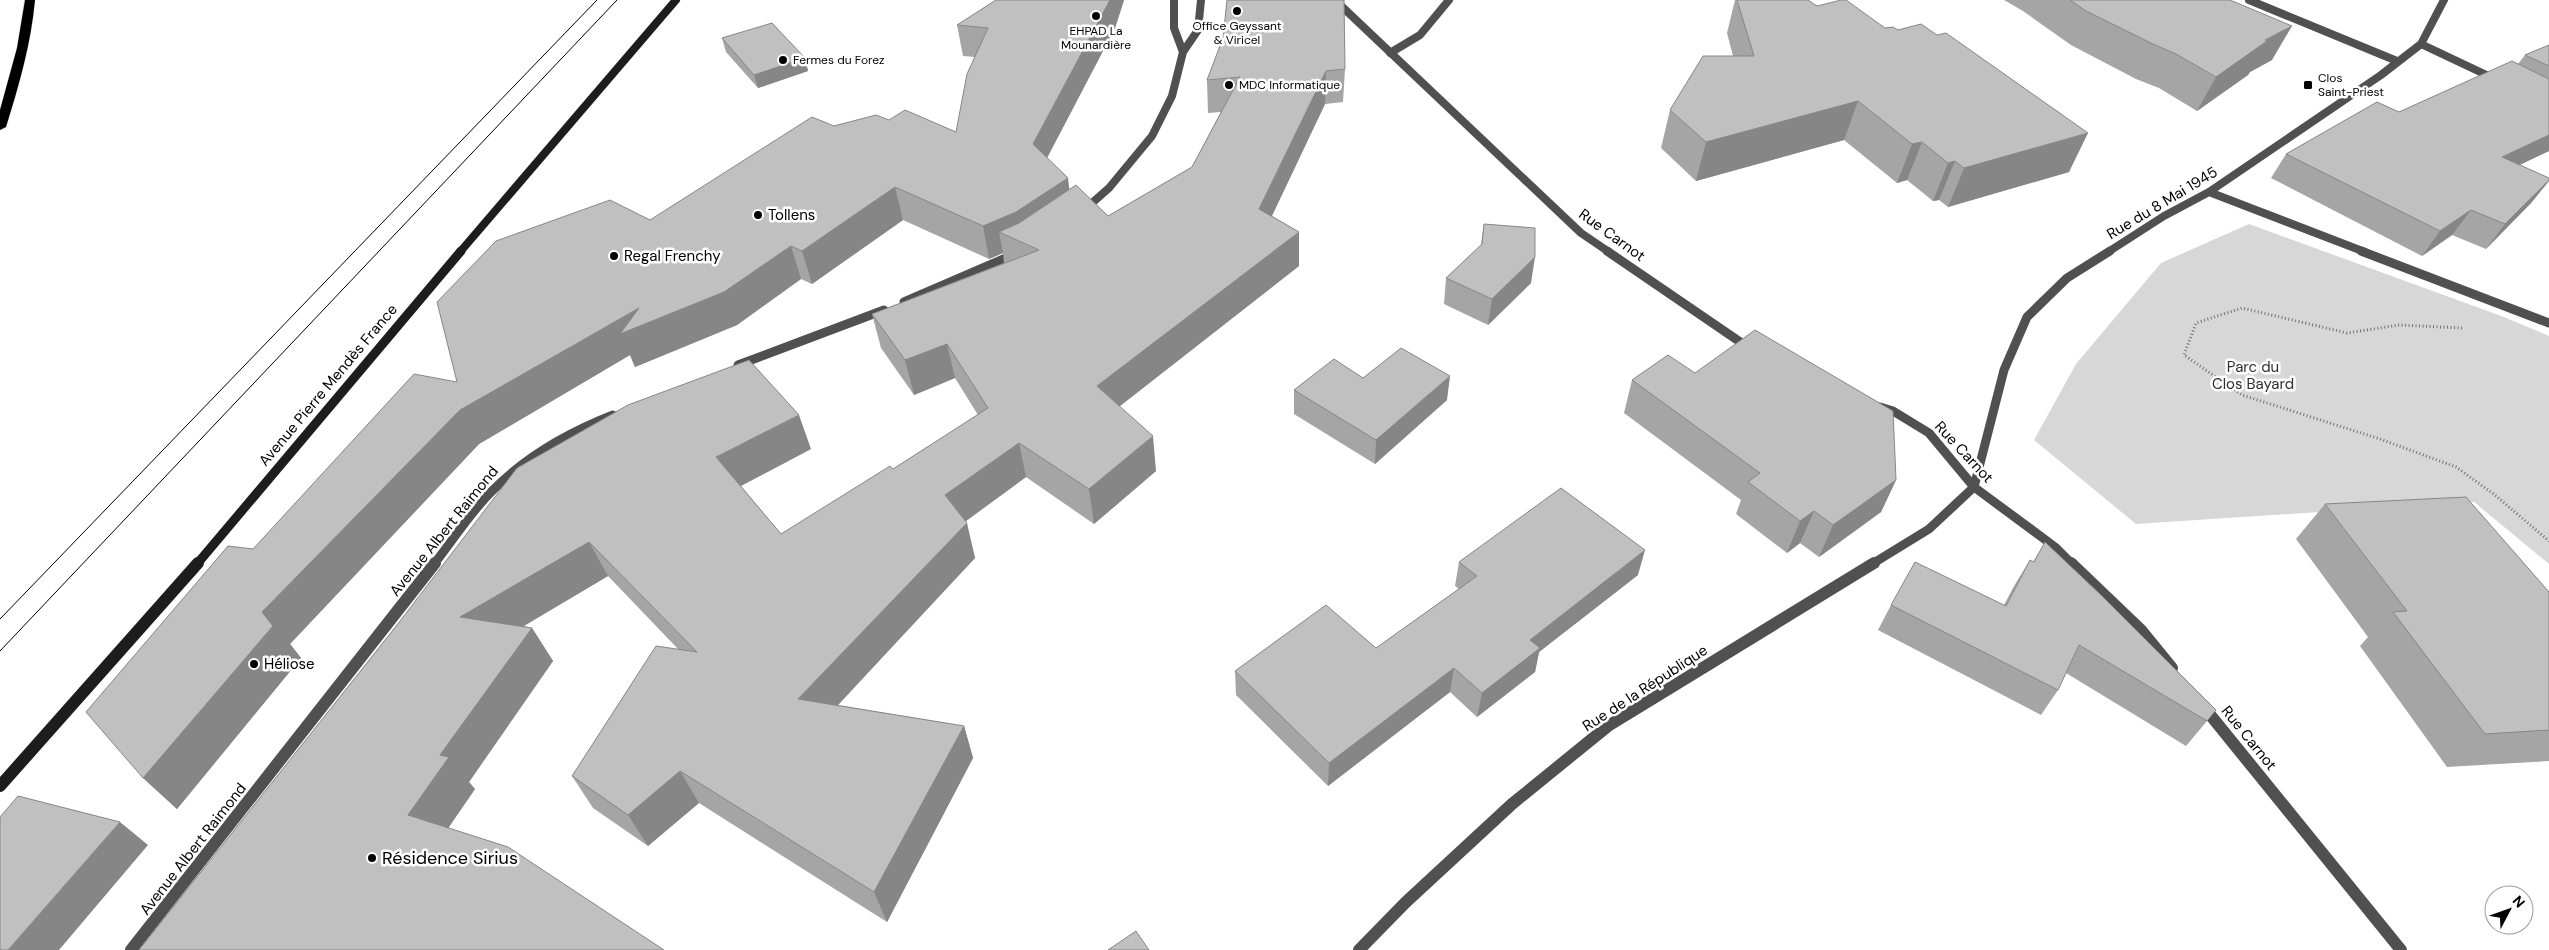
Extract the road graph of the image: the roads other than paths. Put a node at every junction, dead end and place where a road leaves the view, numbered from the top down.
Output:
1 (30, 0) edge
2 (676, 0) edge
3 (1174, 0) edge
4 (1201, 0) edge
5 (1335, 0) edge
6 (1449, 0) edge
7 (2249, 0) edge
8 (2444, 0) edge
9 (2421, 44) junction
10 (1183, 52) junction
11 (1390, 53) junction
12 (2397, 61) junction
13 (2499, 81) edge
14 (0, 127) edge
15 (2209, 192) junction
16 (1072, 218) edge
17 (1027, 247) edge
18 (2549, 323) edge
19 (1761, 356) edge
20 (729, 369) edge
21 (1873, 405) edge
22 (624, 410) edge
23 (1974, 487) junction
24 (2178, 676) edge
25 (2197, 698) edge
26 (0, 786) edge
27 (131, 950) edge
28 (1359, 950) edge
29 (2401, 950) edge

1 - 14 highway
2 - 26 main road, Avenue Pierre Mendès France
3 - 10 street
4 - 10 street
5 - 11 street, Rue Carnot
6 - 11 street
7 - 12 street
8 - 9 street, Rue du 8 Mai 1945
9 - 12 street, Rue du 8 Mai 1945
9 - 13 street
10 - 16 street
11 - 19 street, Rue Carnot
12 - 15 street, Rue du 8 Mai 1945
15 - 18 street
15 - 23 street, Rue du 8 Mai 1945
17 - 20 street
21 - 23 street, Rue Carnot
22 - 27 street, Avenue Albert Raimond
23 - 24 street, Rue Carnot
23 - 28 street, Rue de la République
25 - 29 street, Rue Carnot

